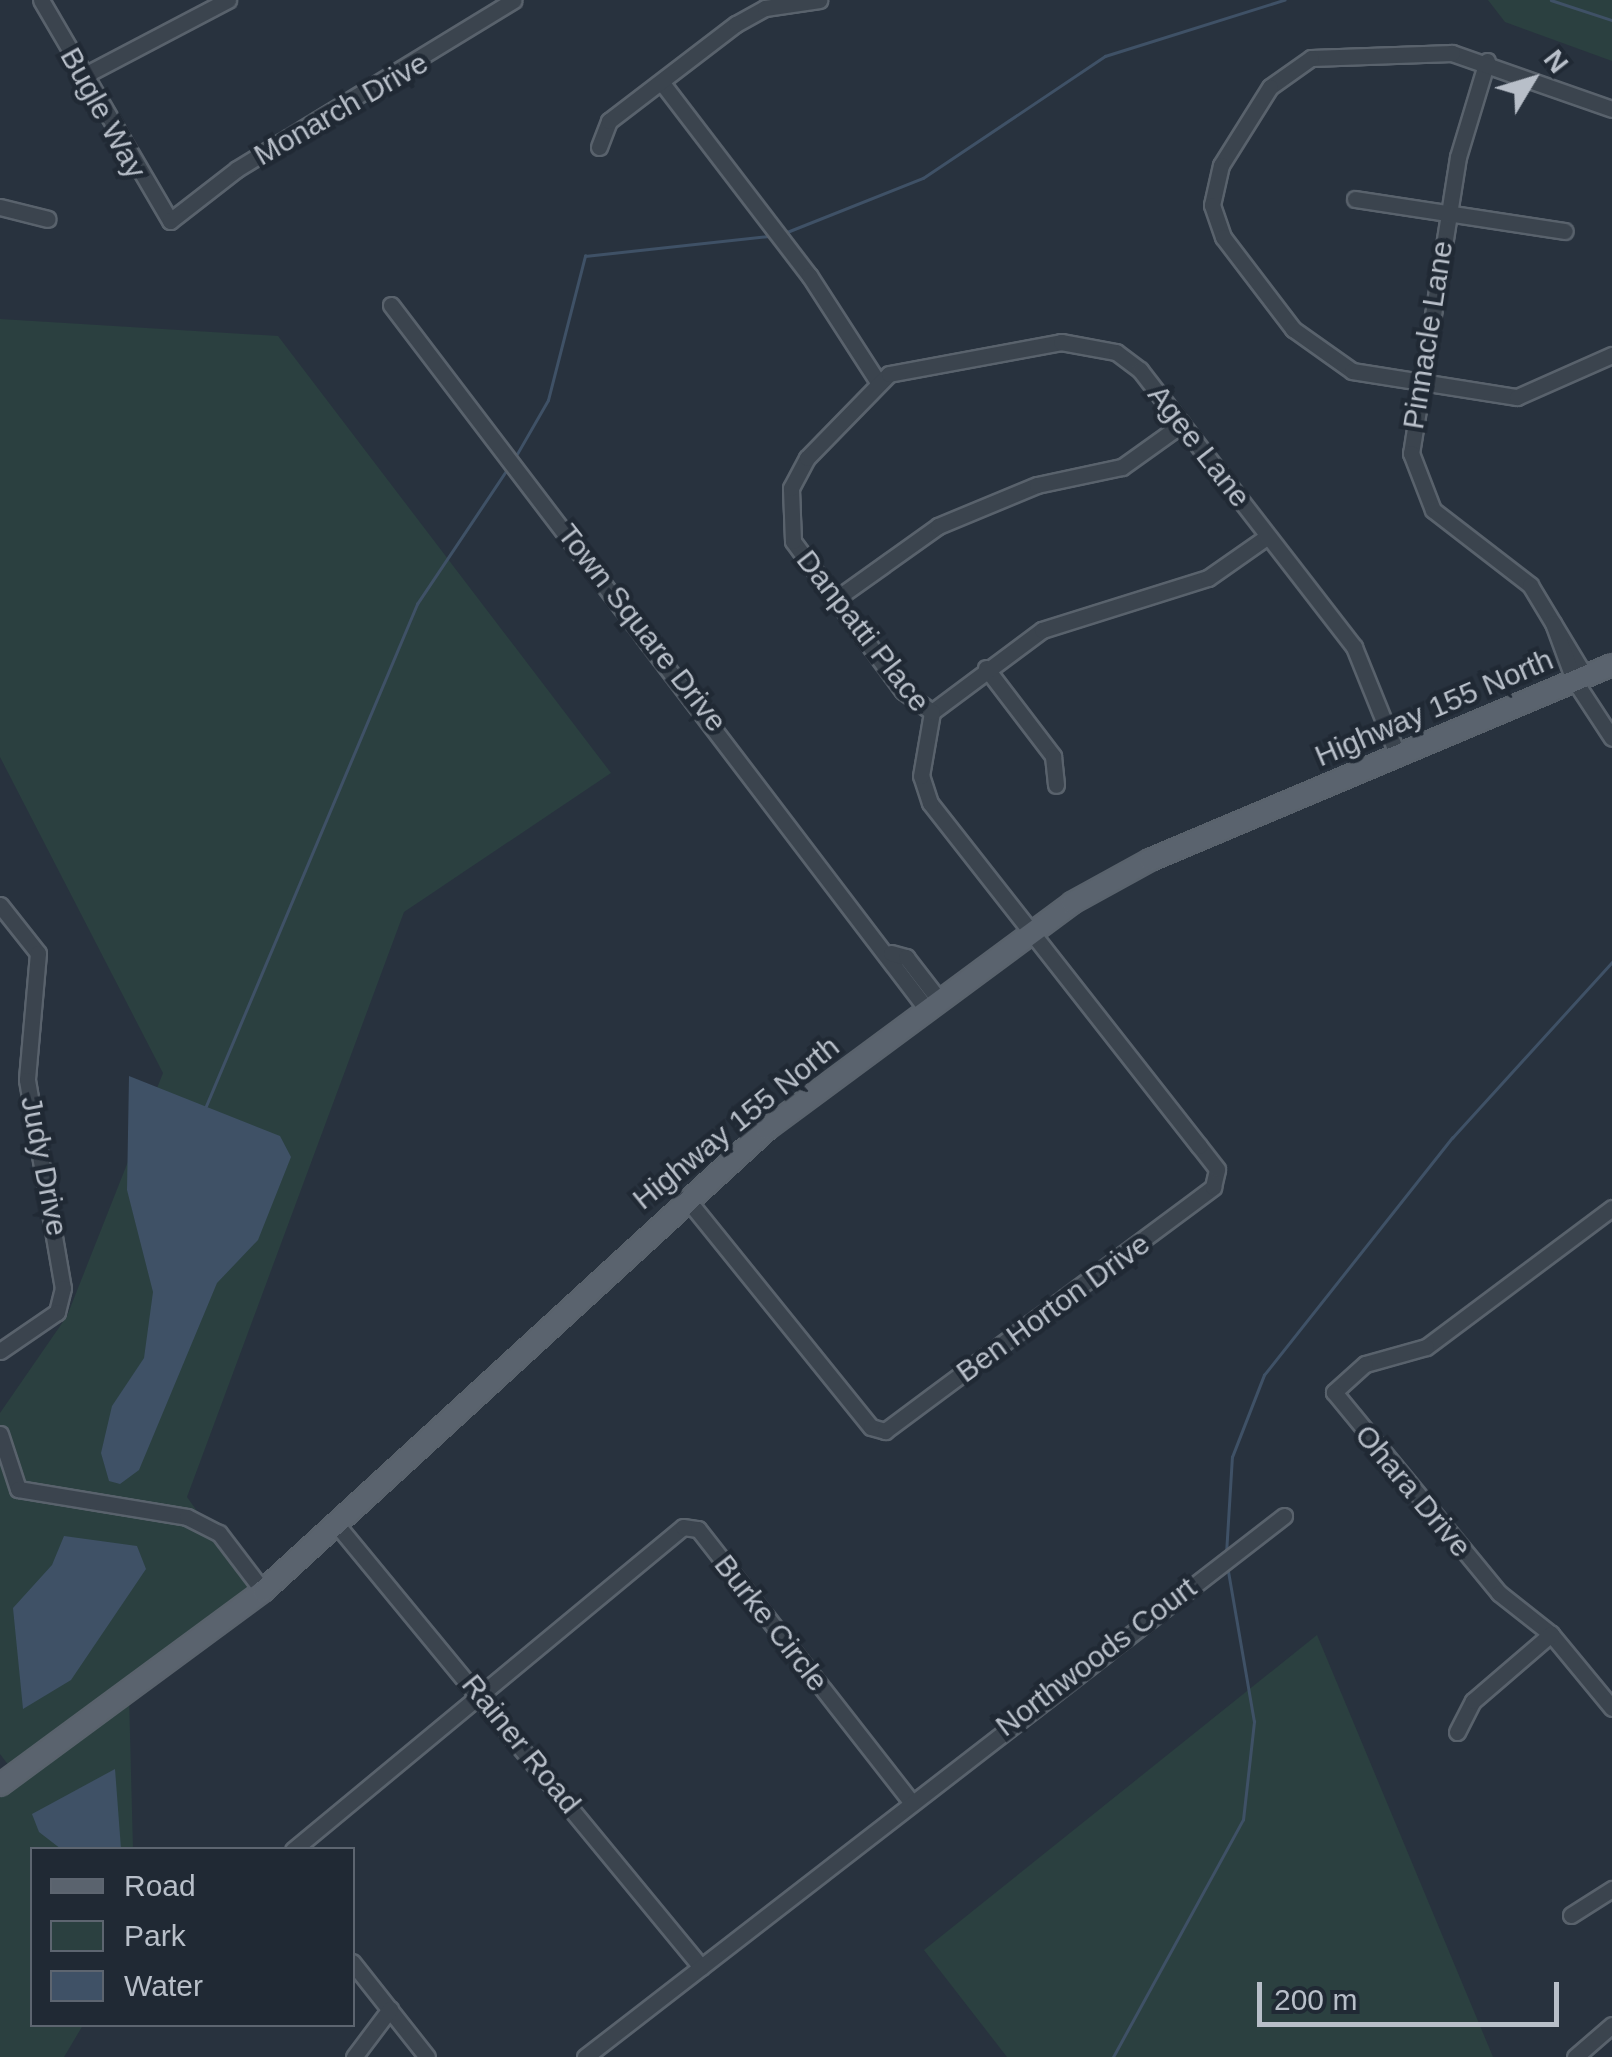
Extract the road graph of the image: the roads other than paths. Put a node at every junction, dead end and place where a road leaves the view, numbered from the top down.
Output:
1 (41, 0) edge
2 (228, 0) edge
3 (514, 0) edge
4 (819, 0) edge
5 (1487, 61) junction
6 (82, 76) junction
7 (662, 82) junction
8 (1612, 110) edge
9 (599, 147) dead end
10 (1355, 199) dead end
11 (0, 207) edge
12 (1448, 211) junction
13 (48, 219) dead end
14 (170, 222) joint
15 (1565, 231) dead end
16 (390, 305) dead end
17 (1612, 355) edge
18 (878, 382) junction
19 (1417, 385) junction
20 (1182, 424) junction
21 (1268, 536) junction
22 (833, 600) junction
23 (1612, 665) edge
24 (986, 668) junction
25 (1580, 678) junction
26 (932, 712) junction
27 (1612, 738) edge
28 (1398, 756) junction
29 (1056, 784) dead end
30 (0, 904) edge
31 (1030, 937) junction
32 (934, 1006) junction
33 (686, 1198) junction
34 (1612, 1208) edge
35 (0, 1352) edge
36 (0, 1434) edge
37 (1284, 1516) dead end
38 (337, 1525) junction
39 (262, 1591) junction
40 (1551, 1634) junction
41 (483, 1696) junction
42 (1612, 1708) edge
43 (1457, 1732) dead end
44 (0, 1786) edge
45 (910, 1800) junction
46 (298, 1847) edge
47 (1612, 1889) edge
48 (1571, 1915) dead end
49 (355, 1966) edge
50 (701, 1967) junction
51 (390, 2009) junction
52 (1612, 2025) edge
53 (354, 2057) edge
54 (427, 2057) edge
55 (586, 2057) edge
56 (1575, 2057) edge

1 - 6 street, Bugle Way
2 - 6 street
3 - 14 street, Monarch Drive
4 - 7 street
5 - 8 street
5 - 12 street, Pinnacle Lane
5 - 19 street
6 - 14 street, Bugle Way
7 - 9 street
7 - 18 street
10 - 12 street
11 - 13 street
12 - 15 street
12 - 19 street, Pinnacle Lane
16 - 32 street, Town Square Drive
17 - 19 street
18 - 20 street, Agee Lane
18 - 22 street, Danpatti Place
19 - 25 street, Pinnacle Lane
20 - 21 street, Agee Lane
20 - 22 street
21 - 24 street
21 - 28 street, Agee Lane
22 - 26 street, Danpatti Place
23 - 25 main road, Highway 155 North
24 - 26 street
24 - 29 street
25 - 27 street, Pinnacle Lane
25 - 28 main road, Highway 155 North
26 - 31 street, Danpatti Place
28 - 31 main road, Highway 155 North
30 - 35 street, Judy Drive
31 - 32 main road, Highway 155 North
31 - 33 street, Ben Horton Drive
32 - 33 main road, Highway 155 North
33 - 38 main road, Highway 155 North
34 - 40 street, Ohara Drive
36 - 39 street
37 - 45 street, Northwoods Court
38 - 39 main road, Highway 155 North
38 - 41 street, Rainer Road
39 - 44 main road, Highway 155 North
40 - 42 street, Ohara Drive
40 - 43 street
41 - 45 street, Burke Circle
41 - 46 street, Burke Circle
41 - 50 street, Rainer Road
45 - 50 street
47 - 48 street
49 - 51 street
50 - 55 street
51 - 53 street
51 - 54 street
52 - 56 street

